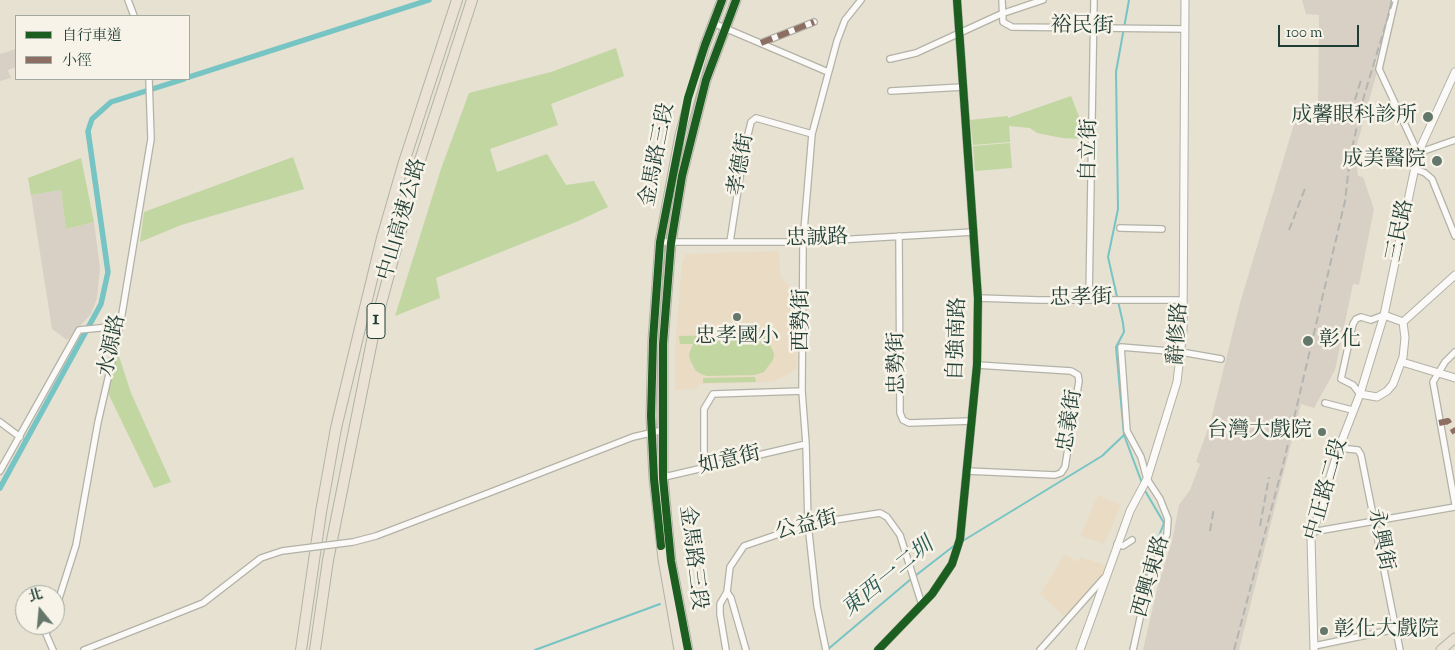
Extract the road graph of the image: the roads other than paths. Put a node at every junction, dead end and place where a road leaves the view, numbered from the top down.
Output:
1 (128, 0) edge
2 (457, 0) edge
3 (472, 0) edge
4 (722, 0) edge
5 (736, 0) edge
6 (861, 0) edge
7 (957, 0) edge
8 (1002, 0) edge
9 (1044, 0) edge
10 (1094, 0) edge
11 (1185, 0) edge
12 (1395, 0) edge
13 (1002, 14) junction
14 (134, 15) edge
15 (814, 22) dead end
16 (714, 23) junction
17 (726, 28) junction
18 (1093, 28) junction
19 (1185, 30) junction
20 (959, 31) junction
21 (761, 43) junction
22 (890, 59) dead end
23 (828, 72) junction
24 (1455, 72) edge
25 (149, 80) edge
26 (963, 87) junction
27 (891, 91) dead end
28 (812, 134) junction
29 (1455, 140) edge
30 (1418, 153) junction
31 (1415, 169) junction
32 (1452, 220) edge
33 (1120, 228) dead end
34 (1162, 229) dead end
35 (973, 232) junction
36 (900, 236) junction
37 (1455, 236) edge
38 (660, 242) junction
39 (730, 242) junction
40 (803, 242) junction
41 (671, 243) junction
42 (1455, 276) edge
43 (978, 298) junction
44 (1089, 299) junction
45 (1183, 300) junction
46 (1384, 314) junction
47 (1403, 322) junction
48 (120, 326) junction
49 (1181, 352) junction
50 (1455, 352) edge
51 (1221, 359) dead end
52 (1402, 362) junction
53 (977, 366) junction
54 (1438, 374) junction
55 (1455, 378) edge
56 (802, 391) junction
57 (1360, 394) junction
58 (1325, 403) dead end
59 (1352, 410) junction
60 (972, 421) junction
61 (0, 422) edge
62 (663, 430) junction
63 (651, 432) junction
64 (20, 437) junction
65 (806, 444) junction
66 (1339, 448) junction
67 (704, 469) junction
68 (0, 471) edge
69 (967, 471) junction
70 (663, 478) junction
71 (654, 479) junction
72 (1144, 484) junction
73 (1455, 505) edge
74 (1376, 521) junction
75 (808, 524) junction
76 (1312, 532) junction
77 (1132, 540) dead end
78 (1117, 544) junction
79 (670, 577) junction
80 (1104, 578) junction
81 (63, 585) edge
82 (727, 592) junction
83 (922, 605) junction
84 (1396, 629) junction
85 (46, 635) edge
86 (1455, 638) edge
87 (1314, 648) edge
88 (53, 650) edge
89 (84, 650) edge
90 (301, 650) edge
91 (316, 650) edge
92 (679, 650) edge
93 (688, 650) edge
94 (726, 650) edge
95 (746, 650) edge
96 (826, 650) edge
97 (878, 650) edge
98 (1040, 650) edge
99 (1080, 650) edge
100 (1133, 650) edge
101 (1400, 650) edge
102 (1441, 650) edge

1 - 14 street
2 - 90 highway, 中山高速公路 / 1
3 - 91 highway, 中山高速公路 / 1
4 - 16 main road, 金馬路三段
5 - 17 main road, 金馬路三段
6 - 23 street, 西勢街
7 - 20 street, 自強南路
8 - 13 street
9 - 13 street
10 - 18 street, 自立街
11 - 19 street, 辭修路
12 - 30 street
13 - 18 street, 裕民街
13 - 20 street
15 - 21 street
16 - 17 street
16 - 38 main road, 金馬路三段
17 - 21 street
17 - 41 main road, 金馬路三段
18 - 19 street, 裕民街
18 - 44 street, 自立街
19 - 45 street, 辭修路
20 - 22 street
20 - 26 street, 自強南路
21 - 23 street
23 - 28 street, 西勢街
24 - 30 street, 三民路
25 - 48 street, 水源路
26 - 27 street
26 - 35 street, 自強南路
28 - 39 street, 孝德街
28 - 40 street, 西勢街
29 - 30 street
30 - 31 street, 三民路
31 - 32 street
31 - 46 street, 三民路
32 - 37 street
33 - 34 street
35 - 36 street, 忠誠路
35 - 43 street, 自強南路
36 - 40 street, 忠誠路
36 - 60 street, 忠勢街
38 - 41 street, 忠誠路
38 - 63 main road, 金馬路三段
39 - 40 street, 忠誠路
39 - 41 street, 忠誠路
40 - 56 street, 西勢街
41 - 62 main road, 金馬路三段
42 - 47 street
43 - 44 street, 忠孝街
43 - 53 street, 自強南路
44 - 45 street, 忠孝街
45 - 49 street, 辭修路
46 - 47 street
46 - 57 street, 三民路
46 - 57 street
47 - 52 street
48 - 64 street
48 - 81 street, 水源路
49 - 51 street
49 - 72 street, 辭修路
49 - 72 street, 西興東路
50 - 54 street
52 - 54 street
52 - 57 street
53 - 60 street, 自強南路
53 - 69 street, 忠義街
54 - 55 street
54 - 73 street
56 - 65 street, 西勢街
56 - 67 street
57 - 59 street, 中正路二段
58 - 59 street
59 - 66 street, 中正路二段
60 - 69 street, 自強南路
61 - 64 street
62 - 63 street
62 - 70 main road, 金馬路三段
63 - 71 main road, 金馬路三段
63 - 89 street, bridge
64 - 68 street
65 - 67 street, 如意街
65 - 75 street, 西勢街
66 - 74 street, 永興街
66 - 76 street, 中正路二段
67 - 70 street, 如意街
69 - 83 street, 自強南路
70 - 71 street, 如意街
70 - 79 main road, 金馬路三段
71 - 79 main road, 金馬路三段
72 - 78 street, 辭修路
72 - 100 street, 西興東路
73 - 74 street
74 - 76 street
74 - 84 street, 永興街
75 - 82 street, 公益街
75 - 83 street, 公益街
75 - 96 street, 西勢街
76 - 87 street, 中正路二段
77 - 78 street
78 - 80 street, 辭修路
79 - 92 main road, 金馬路三段
79 - 93 main road, 金馬路三段
80 - 98 street
80 - 99 street, 辭修路
82 - 94 street
82 - 95 street, 公益街
83 - 97 street, 自強南路
84 - 87 street
84 - 101 street, 永興街
85 - 88 street
86 - 102 main road

